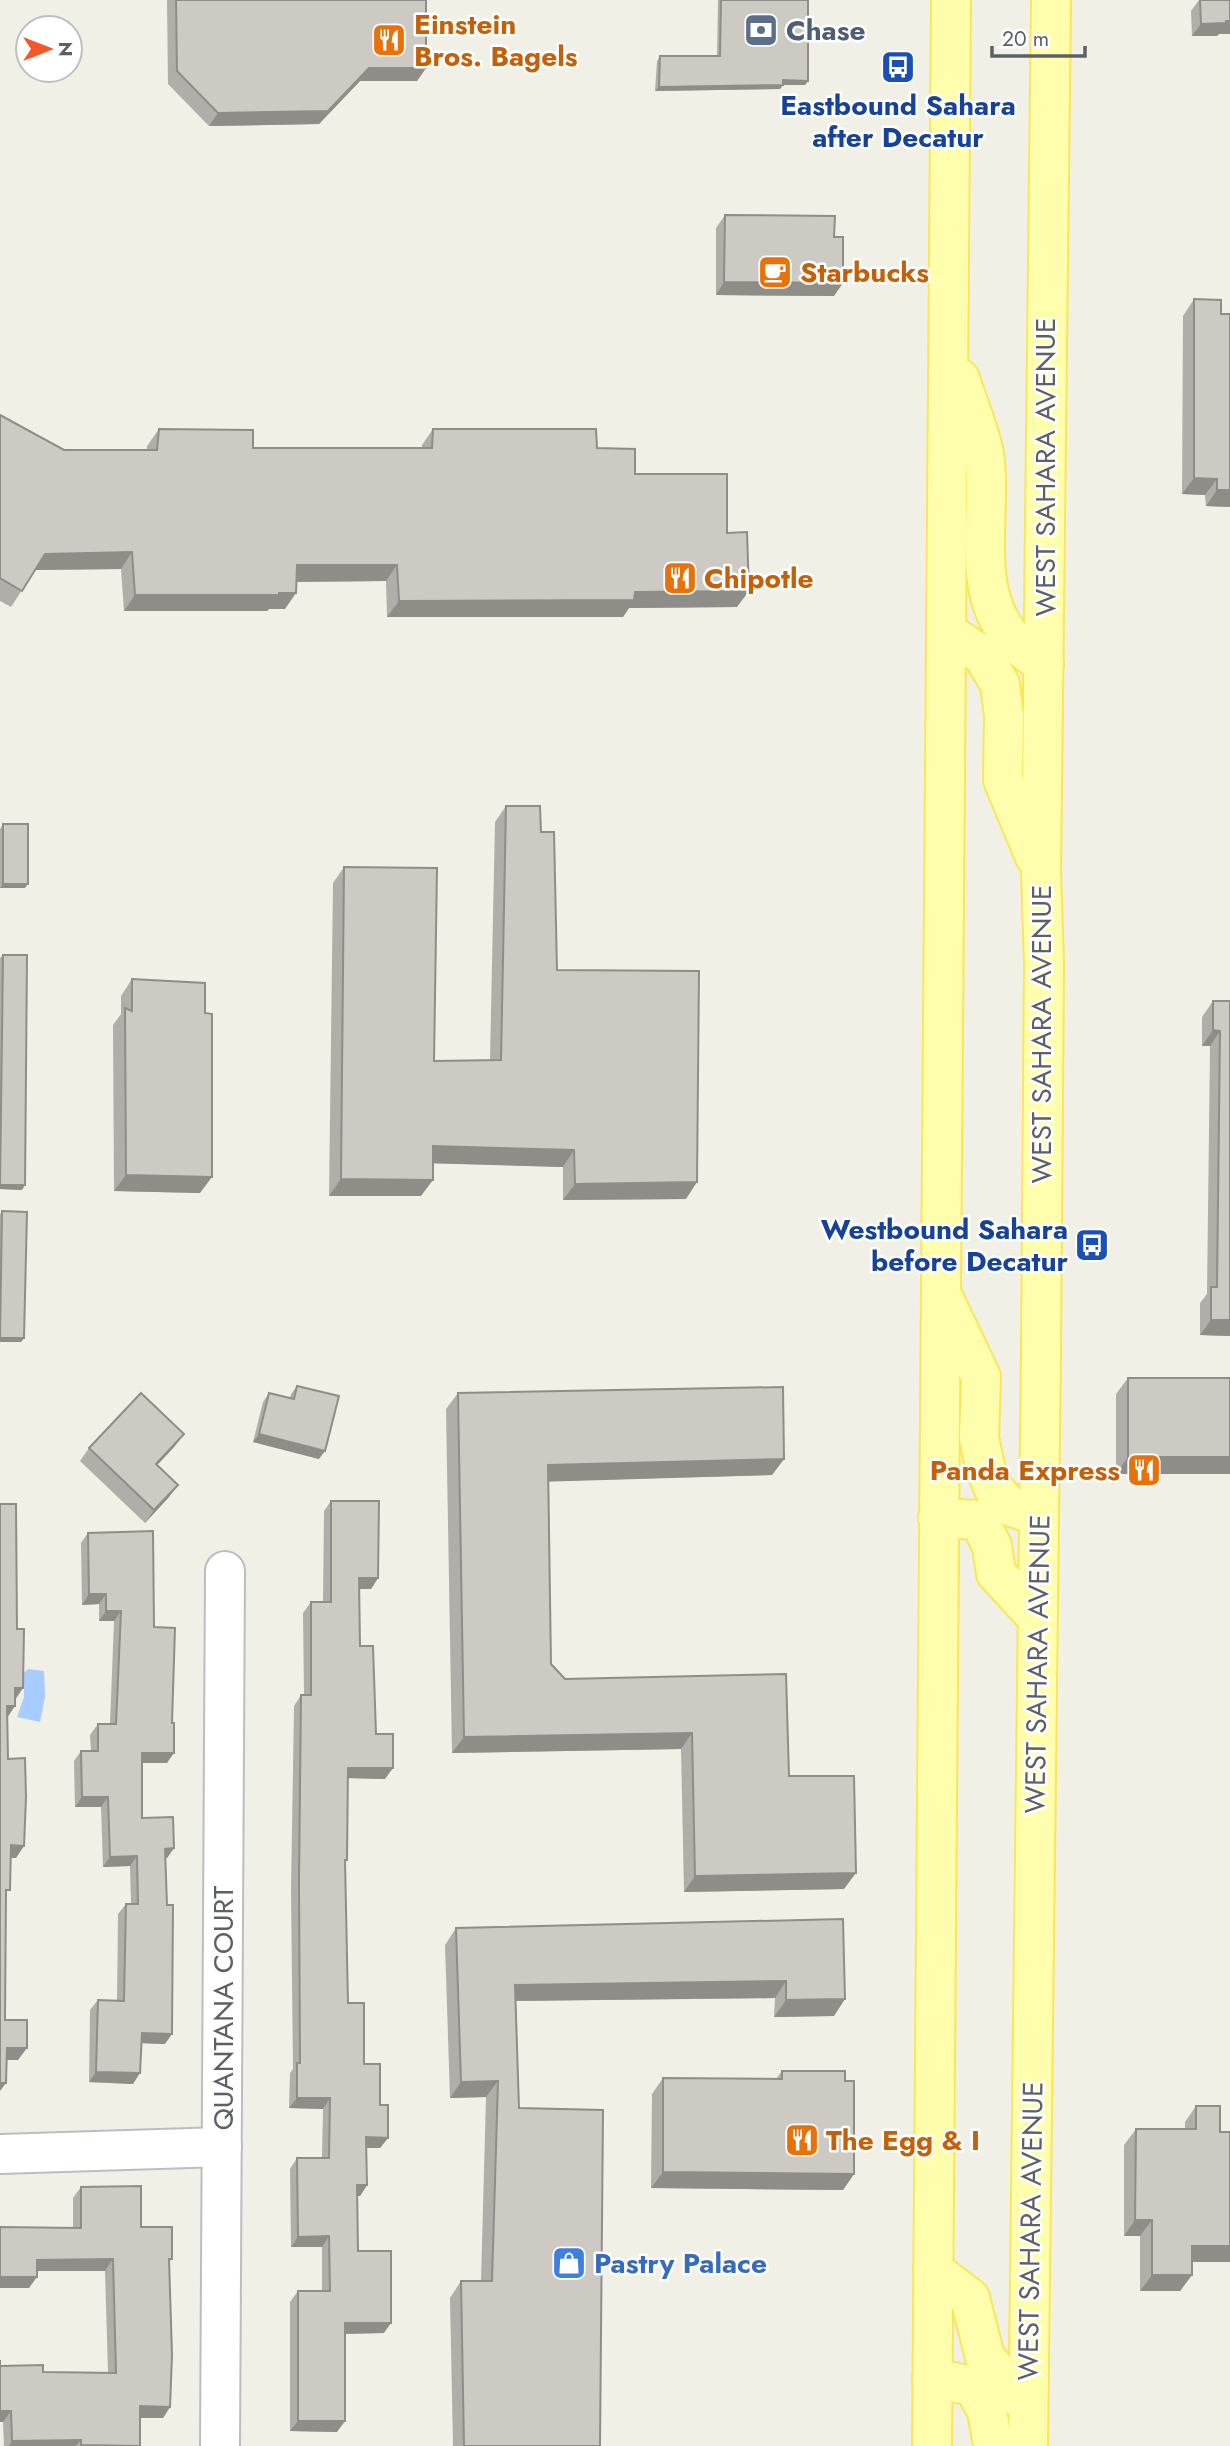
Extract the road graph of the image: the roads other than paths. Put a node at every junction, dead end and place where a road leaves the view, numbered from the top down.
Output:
1 (951, 0) edge
2 (1051, 0) edge
3 (950, 347) junction
4 (947, 632) junction
5 (1044, 664) junction
6 (1041, 872) junction
7 (941, 1292) junction
8 (1039, 1516) junction
9 (938, 1518) junction
10 (225, 1571) dead end
11 (1038, 1619) junction
12 (222, 2147) junction
13 (0, 2154) edge
14 (933, 2270) junction
15 (933, 2378) junction
16 (1026, 2405) junction
17 (220, 2446) edge
18 (932, 2446) edge
19 (998, 2446) edge
20 (1028, 2446) edge

1 - 3 main road
2 - 5 main road, WEST SAHARA AVENUE
3 - 4 main road
3 - 5 main road
4 - 6 main road
4 - 7 main road
5 - 6 main road, WEST SAHARA AVENUE
6 - 8 main road, WEST SAHARA AVENUE
7 - 8 main road
7 - 9 main road
8 - 11 main road, WEST SAHARA AVENUE
9 - 11 main road
9 - 14 main road
10 - 12 street, QUANTANA COURT
11 - 16 main road, WEST SAHARA AVENUE
12 - 13 street
12 - 17 street, QUANTANA COURT
14 - 15 main road
14 - 16 main road
15 - 18 main road
15 - 19 main road
16 - 20 main road, WEST SAHARA AVENUE

